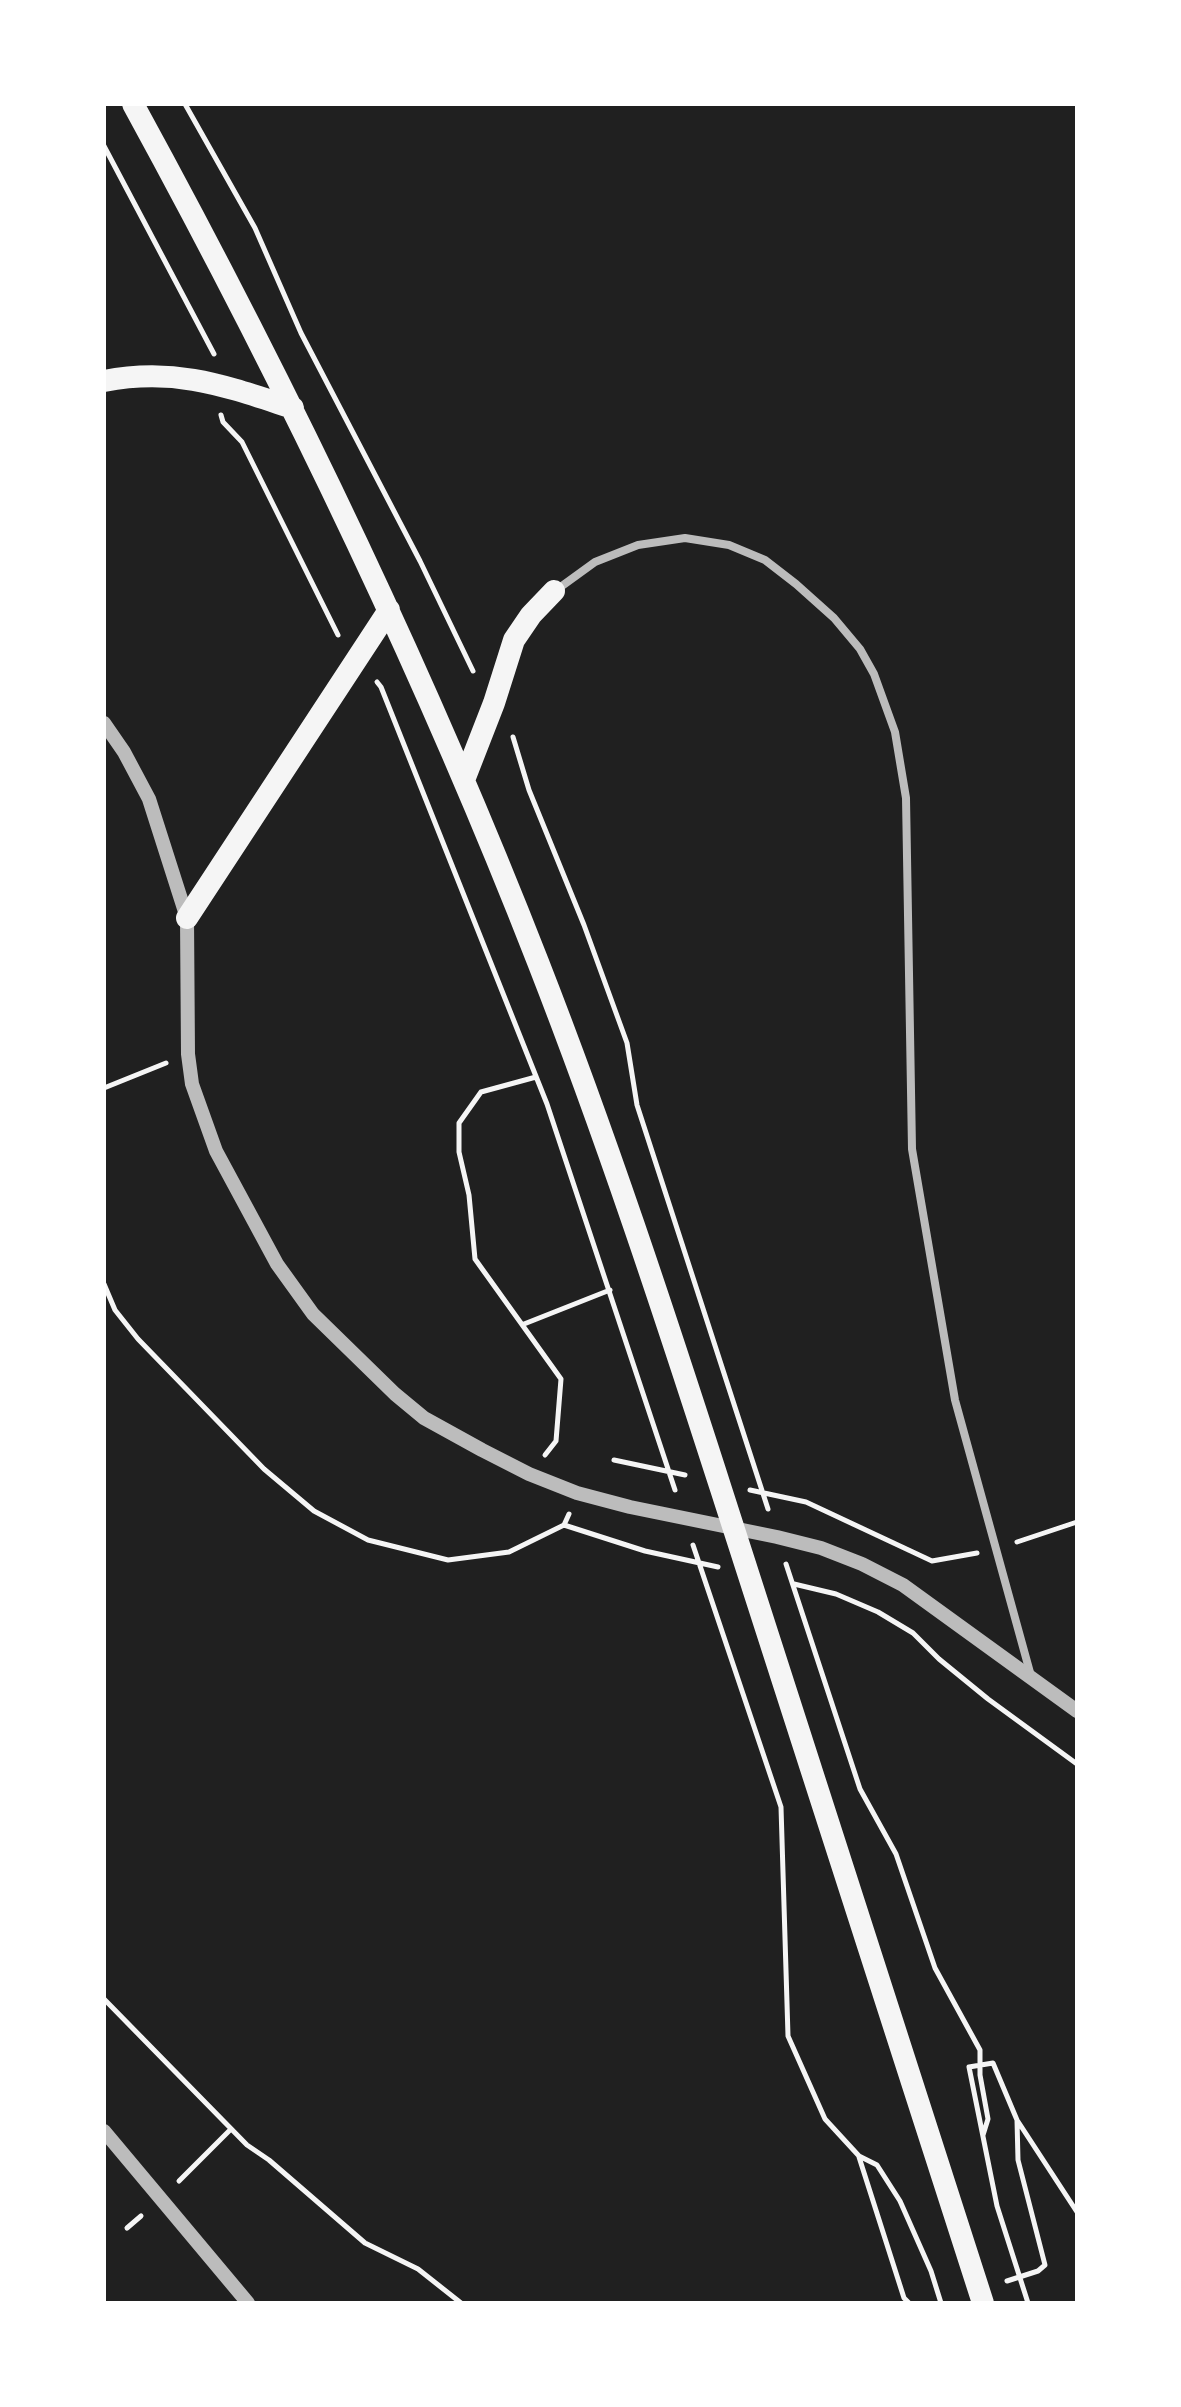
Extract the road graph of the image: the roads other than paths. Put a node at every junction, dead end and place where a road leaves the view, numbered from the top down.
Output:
1 (133, 104) edge
2 (104, 381) edge
3 (293, 408) junction
4 (554, 591) joint
5 (389, 610) junction
6 (104, 723) edge
7 (464, 780) junction
8 (187, 918) junction
9 (1032, 1679) junction
10 (1077, 1711) edge
11 (104, 2131) edge
12 (248, 2303) edge
13 (983, 2303) edge

1 - 3 highway
2 - 3 highway
3 - 5 highway
4 - 7 highway
4 - 9 street
5 - 7 highway
5 - 8 highway
6 - 8 street
7 - 13 highway
8 - 9 street
9 - 10 street
11 - 12 street

